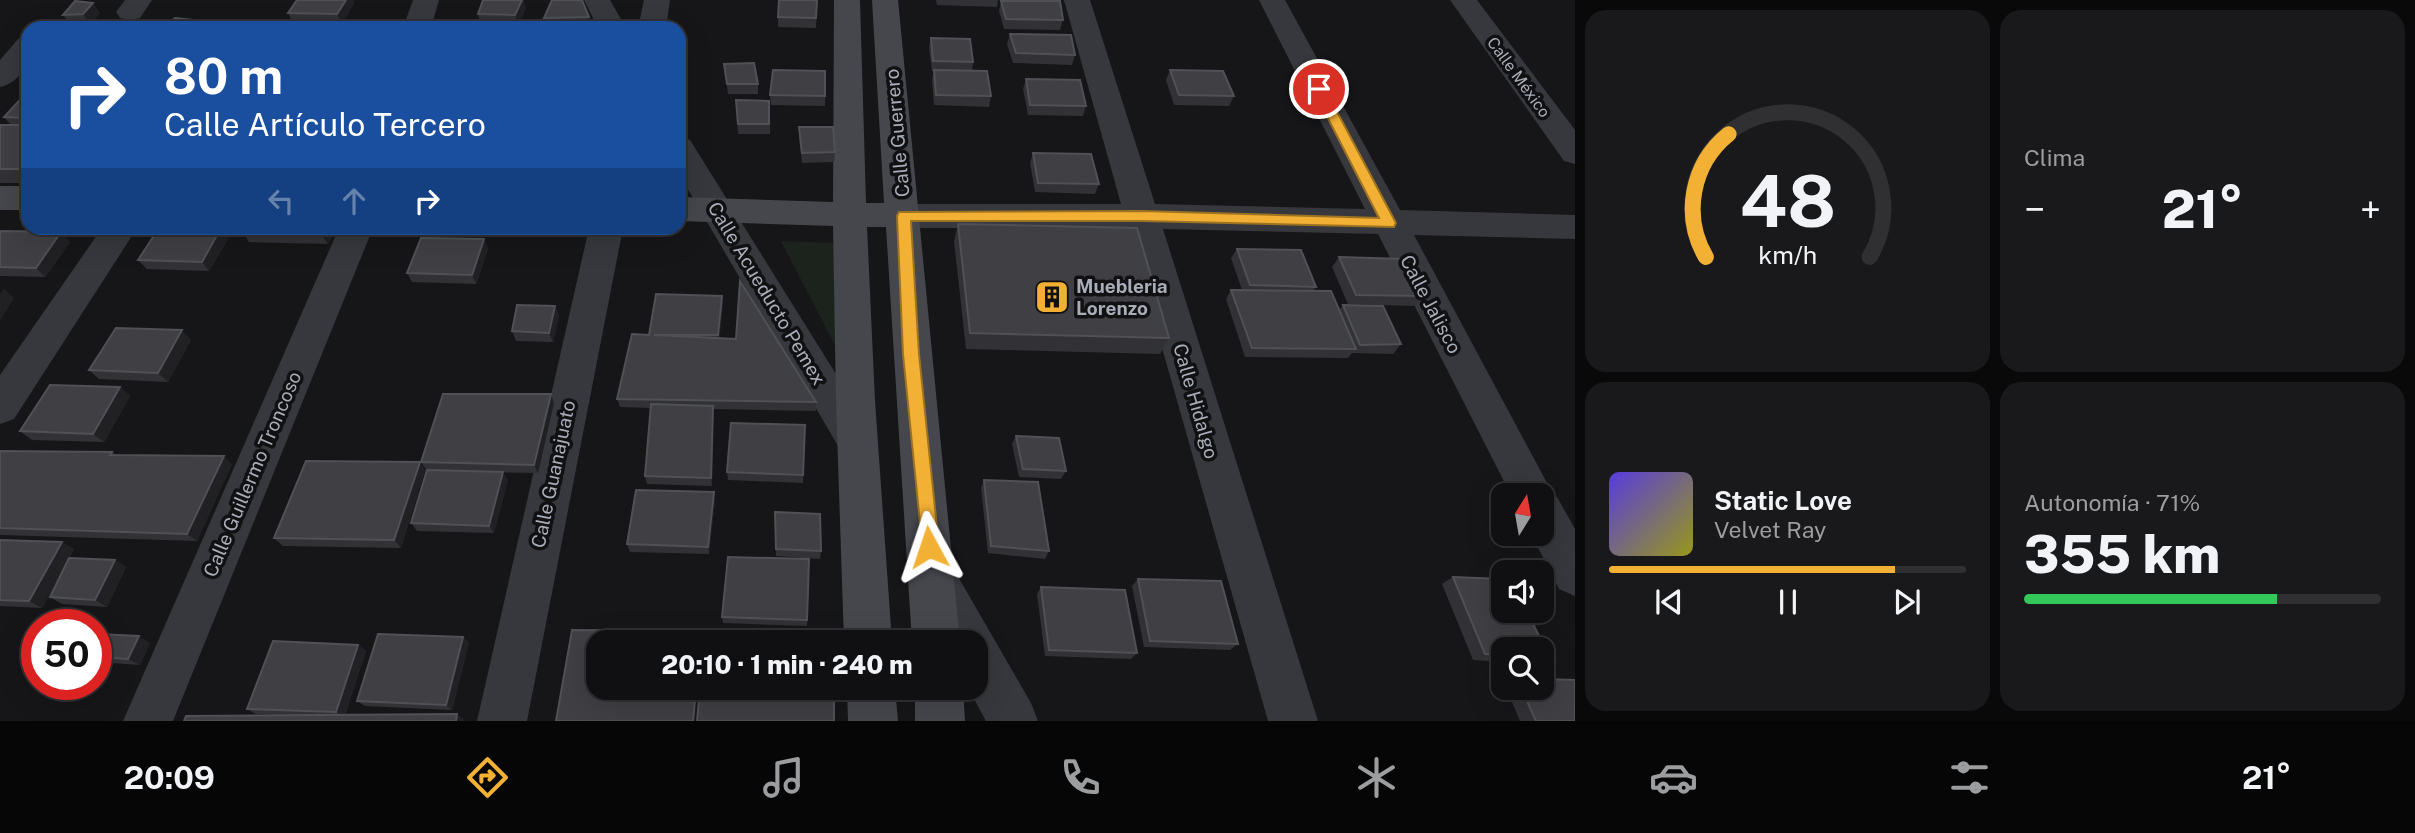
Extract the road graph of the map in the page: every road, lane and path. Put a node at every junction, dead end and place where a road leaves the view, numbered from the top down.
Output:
1 (426, 0) edge
2 (597, 0) edge
3 (657, 0) edge
4 (848, 0) edge
5 (885, 0) edge
6 (1077, 0) edge
7 (1272, 0) edge
8 (1462, 0) edge
9 (419, 21) edge
10 (608, 21) edge
11 (653, 21) edge
12 (21, 53) edge
13 (0, 78) edge
14 (1575, 153) edge
15 (686, 158) edge
16 (0, 198) edge
17 (21, 198) edge
18 (686, 209) edge
19 (718, 210) junction
20 (848, 214) junction
21 (904, 216) junction
22 (1142, 216) junction
23 (1389, 223) junction
24 (1575, 227) edge
25 (115, 235) edge
26 (353, 235) edge
27 (605, 235) edge
28 (0, 407) edge
29 (855, 439) junction
30 (1527, 483) edge
31 (1554, 534) edge
32 (932, 574) junction
33 (1575, 574) edge
34 (867, 630) edge
35 (935, 630) edge
36 (963, 630) edge
37 (988, 676) edge
38 (872, 700) edge
39 (939, 700) edge
40 (148, 721) edge
41 (502, 721) edge
42 (873, 721) edge
43 (940, 721) edge
44 (1013, 721) edge
45 (1293, 721) edge

1 - 9 street
2 - 10 street
3 - 11 street
4 - 20 main road
5 - 21 main road, Calle Guerrero
6 - 22 street, Calle Hidalgo
7 - 23 street, Calle Jalisco
8 - 14 street, Calle México
12 - 13 street
15 - 19 street, Calle Acueducto Pemex
16 - 17 main road
18 - 19 main road
19 - 20 main road
19 - 29 street, Calle Acueducto Pemex
20 - 21 main road
20 - 29 main road
21 - 22 street
21 - 32 main road, Calle Guerrero
22 - 23 street
22 - 45 street, Calle Hidalgo
23 - 24 street
23 - 30 street, Calle Jalisco
25 - 28 street
26 - 40 street, Calle Guillermo Troncoso
27 - 41 street, Calle Guanajuato
29 - 34 main road
31 - 33 street
32 - 35 main road, Calle Guerrero
32 - 36 street
37 - 44 street
38 - 42 main road
39 - 43 main road

